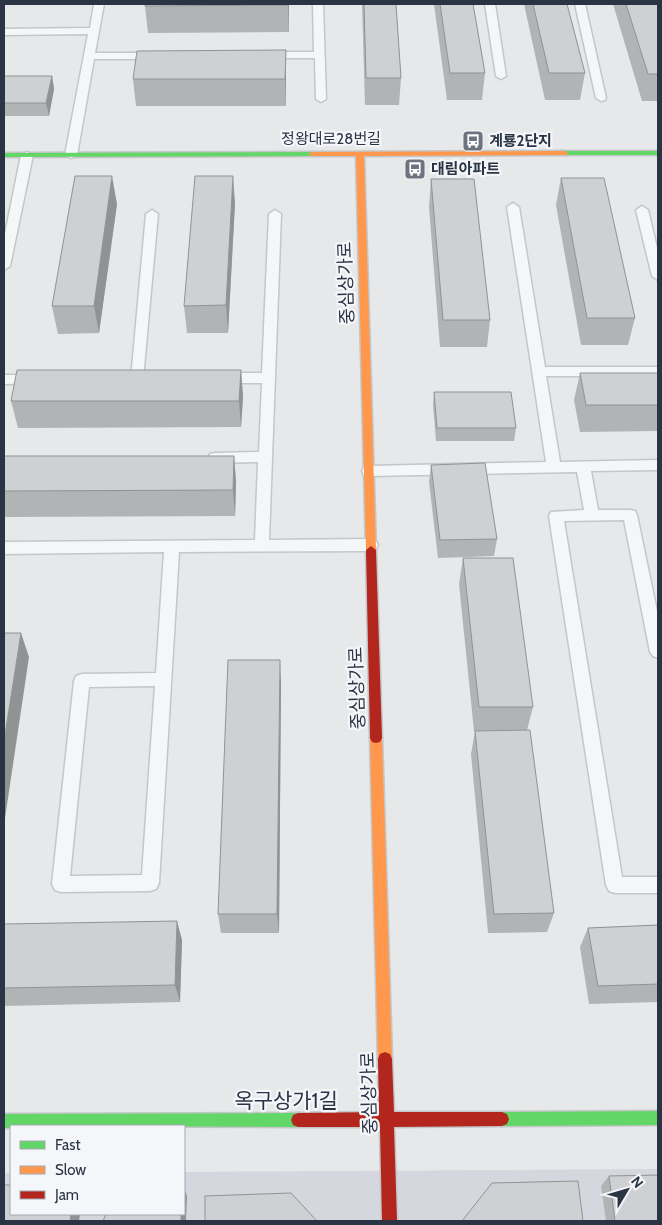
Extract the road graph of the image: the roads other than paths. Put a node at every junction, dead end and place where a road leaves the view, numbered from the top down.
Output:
1 (99, 4) edge
2 (318, 4) edge
3 (490, 4) edge
4 (580, 4) edge
5 (94, 31) junction
6 (4, 32) edge
7 (252, 55) edge
8 (319, 55) junction
9 (89, 56) junction
10 (166, 56) edge
11 (501, 76) dead end
12 (601, 98) dead end
13 (321, 99) dead end
14 (658, 153) edge
15 (360, 154) junction
16 (4, 155) edge
17 (27, 155) junction
18 (71, 155) junction
19 (513, 207) dead end
20 (642, 210) dead end
21 (152, 214) dead end
22 (275, 214) dead end
23 (4, 266) edge
24 (658, 276) edge
25 (658, 371) edge
26 (539, 372) junction
27 (212, 378) edge
28 (269, 378) junction
29 (137, 379) edge
30 (4, 380) edge
31 (51, 380) edge
32 (266, 457) junction
33 (198, 458) edge
34 (658, 465) edge
35 (583, 466) junction
36 (554, 467) junction
37 (369, 471) junction
38 (592, 516) junction
39 (371, 545) junction
40 (262, 546) junction
41 (172, 547) junction
42 (4, 548) edge
43 (658, 652) edge
44 (162, 679) junction
45 (658, 885) edge
46 (658, 1118) edge
47 (4, 1120) edge
48 (387, 1120) junction
49 (390, 1221) edge

1 - 5 lane
2 - 8 lane
3 - 11 lane
4 - 12 lane
5 - 6 lane
5 - 9 lane
7 - 8 lane
8 - 13 lane
9 - 10 lane
9 - 18 lane
14 - 15 street, 정왕대로28번길
15 - 18 street, 정왕대로28번길
15 - 37 street, 중심상가로
16 - 17 street, 정왕대로28번길
17 - 18 street, 정왕대로28번길
17 - 23 lane
19 - 26 lane
20 - 24 lane
21 - 29 lane
22 - 28 lane
25 - 26 lane
26 - 36 lane
27 - 28 lane
28 - 32 lane
30 - 31 lane
32 - 33 lane
32 - 40 lane
34 - 35 lane
35 - 36 lane
35 - 38 lane
36 - 37 lane
37 - 39 street, 중심상가로
38 - 43 lane
38 - 45 lane
39 - 40 lane
39 - 48 street, 중심상가로
40 - 41 lane
41 - 42 lane
41 - 44 lane
44 - 44 lane
46 - 48 street, 옥구상가1길
47 - 48 street, 옥구상가1길
48 - 49 street, 중심상가로

